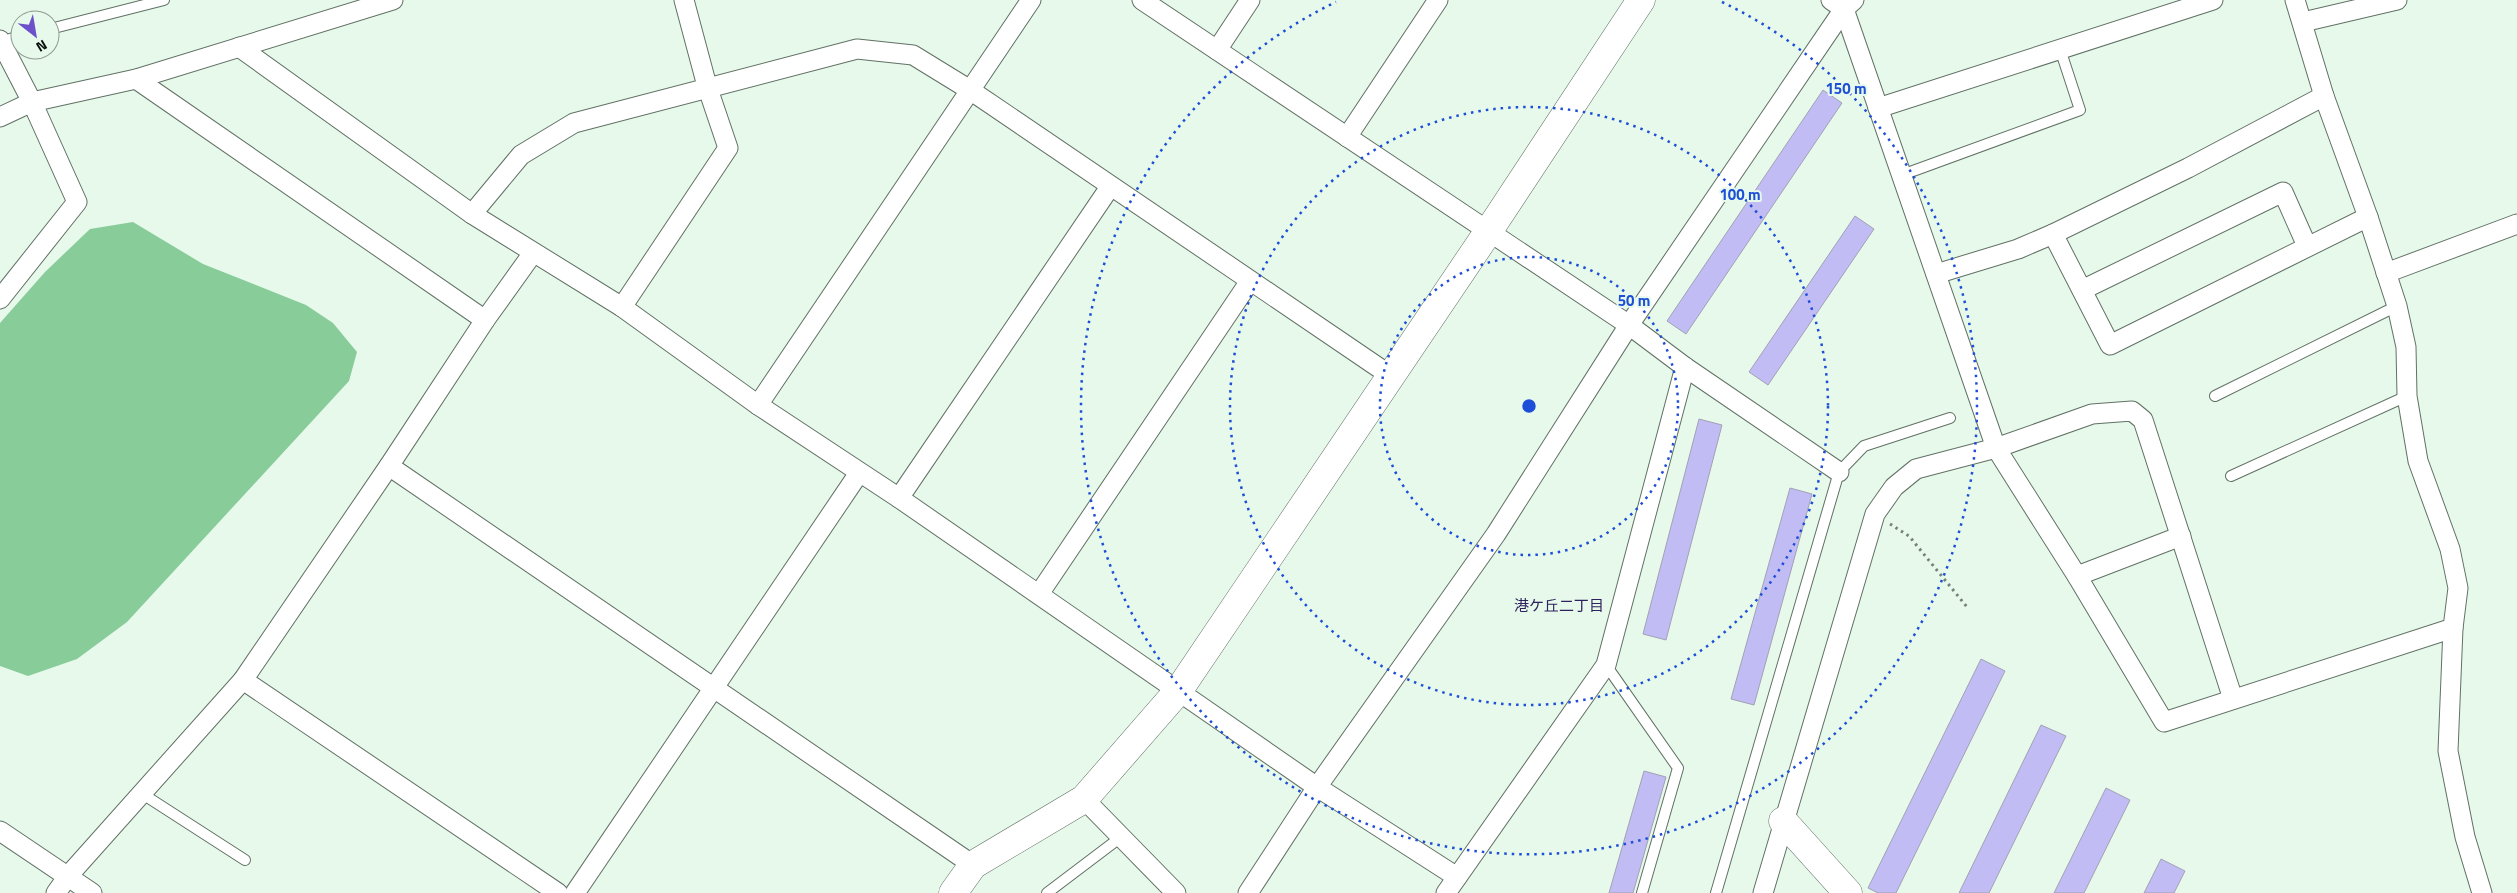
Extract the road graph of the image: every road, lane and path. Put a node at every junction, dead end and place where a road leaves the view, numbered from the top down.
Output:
1 (164, 0) edge
2 (393, 0) edge
3 (684, 0) edge
4 (1031, 0) edge
5 (1142, 0) edge
6 (1250, 0) edge
7 (1438, 0) edge
8 (1641, 0) edge
9 (2213, 0) edge
10 (2296, 0) edge
11 (2396, 0) edge
12 (1843, 3) edge
13 (2184, 5) edge
14 (339, 7) edge
15 (2304, 22) junction
16 (60, 26) edge
17 (0, 41) edge
18 (239, 47) junction
19 (2060, 49) junction
20 (1217, 50) junction
21 (136, 78) junction
22 (707, 86) junction
23 (970, 90) junction
24 (2324, 96) junction
25 (32, 102) junction
26 (1878, 108) junction
27 (0, 117) edge
28 (1347, 137) junction
29 (1902, 175) junction
30 (1110, 187) junction
31 (472, 214) junction
32 (2368, 217) junction
33 (2517, 224) edge
34 (1488, 232) junction
35 (2053, 234) junction
36 (2307, 246) junction
37 (533, 253) junction
38 (2386, 273) junction
39 (1936, 274) junction
40 (1250, 282) junction
41 (2082, 290) junction
42 (0, 299) edge
43 (2397, 306) junction
44 (622, 307) junction
45 (485, 320) junction
46 (1629, 325) junction
47 (1686, 367) junction
48 (1391, 376) junction
49 (2215, 396) dead end
50 (2407, 396) junction
51 (758, 405) junction
52 (1950, 418) dead end
53 (1996, 448) junction
54 (389, 466) junction
55 (1839, 472) junction
56 (859, 473) junction
57 (2231, 476) dead end
58 (899, 498) junction
59 (1875, 514) junction
60 (2181, 536) junction
61 (2077, 576) junction
62 (1039, 594) junction
63 (1967, 607) dead end
64 (2453, 628) junction
65 (1606, 665) junction
66 (242, 680) junction
67 (714, 687) junction
68 (1179, 690) junction
69 (2234, 699) junction
70 (1317, 787) junction
71 (141, 793) junction
72 (1084, 799) junction
73 (1783, 821) junction
74 (0, 831) edge
75 (1121, 837) junction
76 (244, 860) dead end
77 (973, 865) junction
78 (68, 876) junction
79 (1457, 877) junction
80 (56, 893) edge
81 (92, 893) edge
82 (558, 893) edge
83 (575, 893) edge
84 (953, 893) edge
85 (1046, 893) edge
86 (1176, 893) edge
87 (1248, 893) edge
88 (1446, 893) edge
89 (1642, 893) edge
90 (1716, 893) edge
91 (1763, 893) edge
92 (1848, 893) edge
93 (2482, 893) edge

1 - 16 lane
2 - 14 street
3 - 22 street
4 - 23 street
5 - 20 street
6 - 20 street
7 - 28 street
8 - 34 street
9 - 13 street
10 - 15 street
11 - 15 street
12 - 26 street
12 - 46 street
13 - 19 street
14 - 18 street
15 - 24 street
17 - 25 street
18 - 21 street
18 - 31 street
19 - 26 street
19 - 29 lane
20 - 28 street
21 - 25 street
21 - 45 street
22 - 23 street
22 - 31 street
22 - 44 street
23 - 30 street
23 - 51 street
24 - 32 street
24 - 35 street
25 - 27 street
25 - 42 street
26 - 29 street
28 - 34 street
29 - 39 street
30 - 40 street
30 - 58 street
31 - 37 street
32 - 36 street
32 - 38 street
33 - 38 street
34 - 46 street
34 - 48 street
35 - 39 street
35 - 41 street
36 - 41 street
36 - 41 street
37 - 44 street
37 - 45 street
38 - 43 street
39 - 53 street
40 - 48 street
40 - 62 street
43 - 49 lane
43 - 50 street
44 - 51 street
45 - 54 street
46 - 47 street
46 - 70 street
47 - 55 street
47 - 65 street
48 - 68 street
50 - 57 lane
50 - 64 street
51 - 56 street
52 - 55 lane
53 - 59 street
53 - 60 street
53 - 61 street
54 - 66 street
54 - 67 street
55 - 90 lane
56 - 58 street
56 - 67 street
58 - 62 street
59 - 63 path
59 - 73 street
60 - 61 street
60 - 69 street
61 - 69 street
62 - 68 street
64 - 69 street
64 - 93 street
65 - 79 street
65 - 89 lane
66 - 71 street
66 - 82 street
67 - 77 street
67 - 83 street
68 - 70 street
68 - 72 street
70 - 79 street
70 - 87 street
71 - 76 lane
71 - 78 street
72 - 75 street
72 - 77 street
73 - 91 street
73 - 92 street
74 - 78 street
75 - 85 lane
75 - 86 street
77 - 84 street
78 - 80 street
78 - 81 street
79 - 88 street

